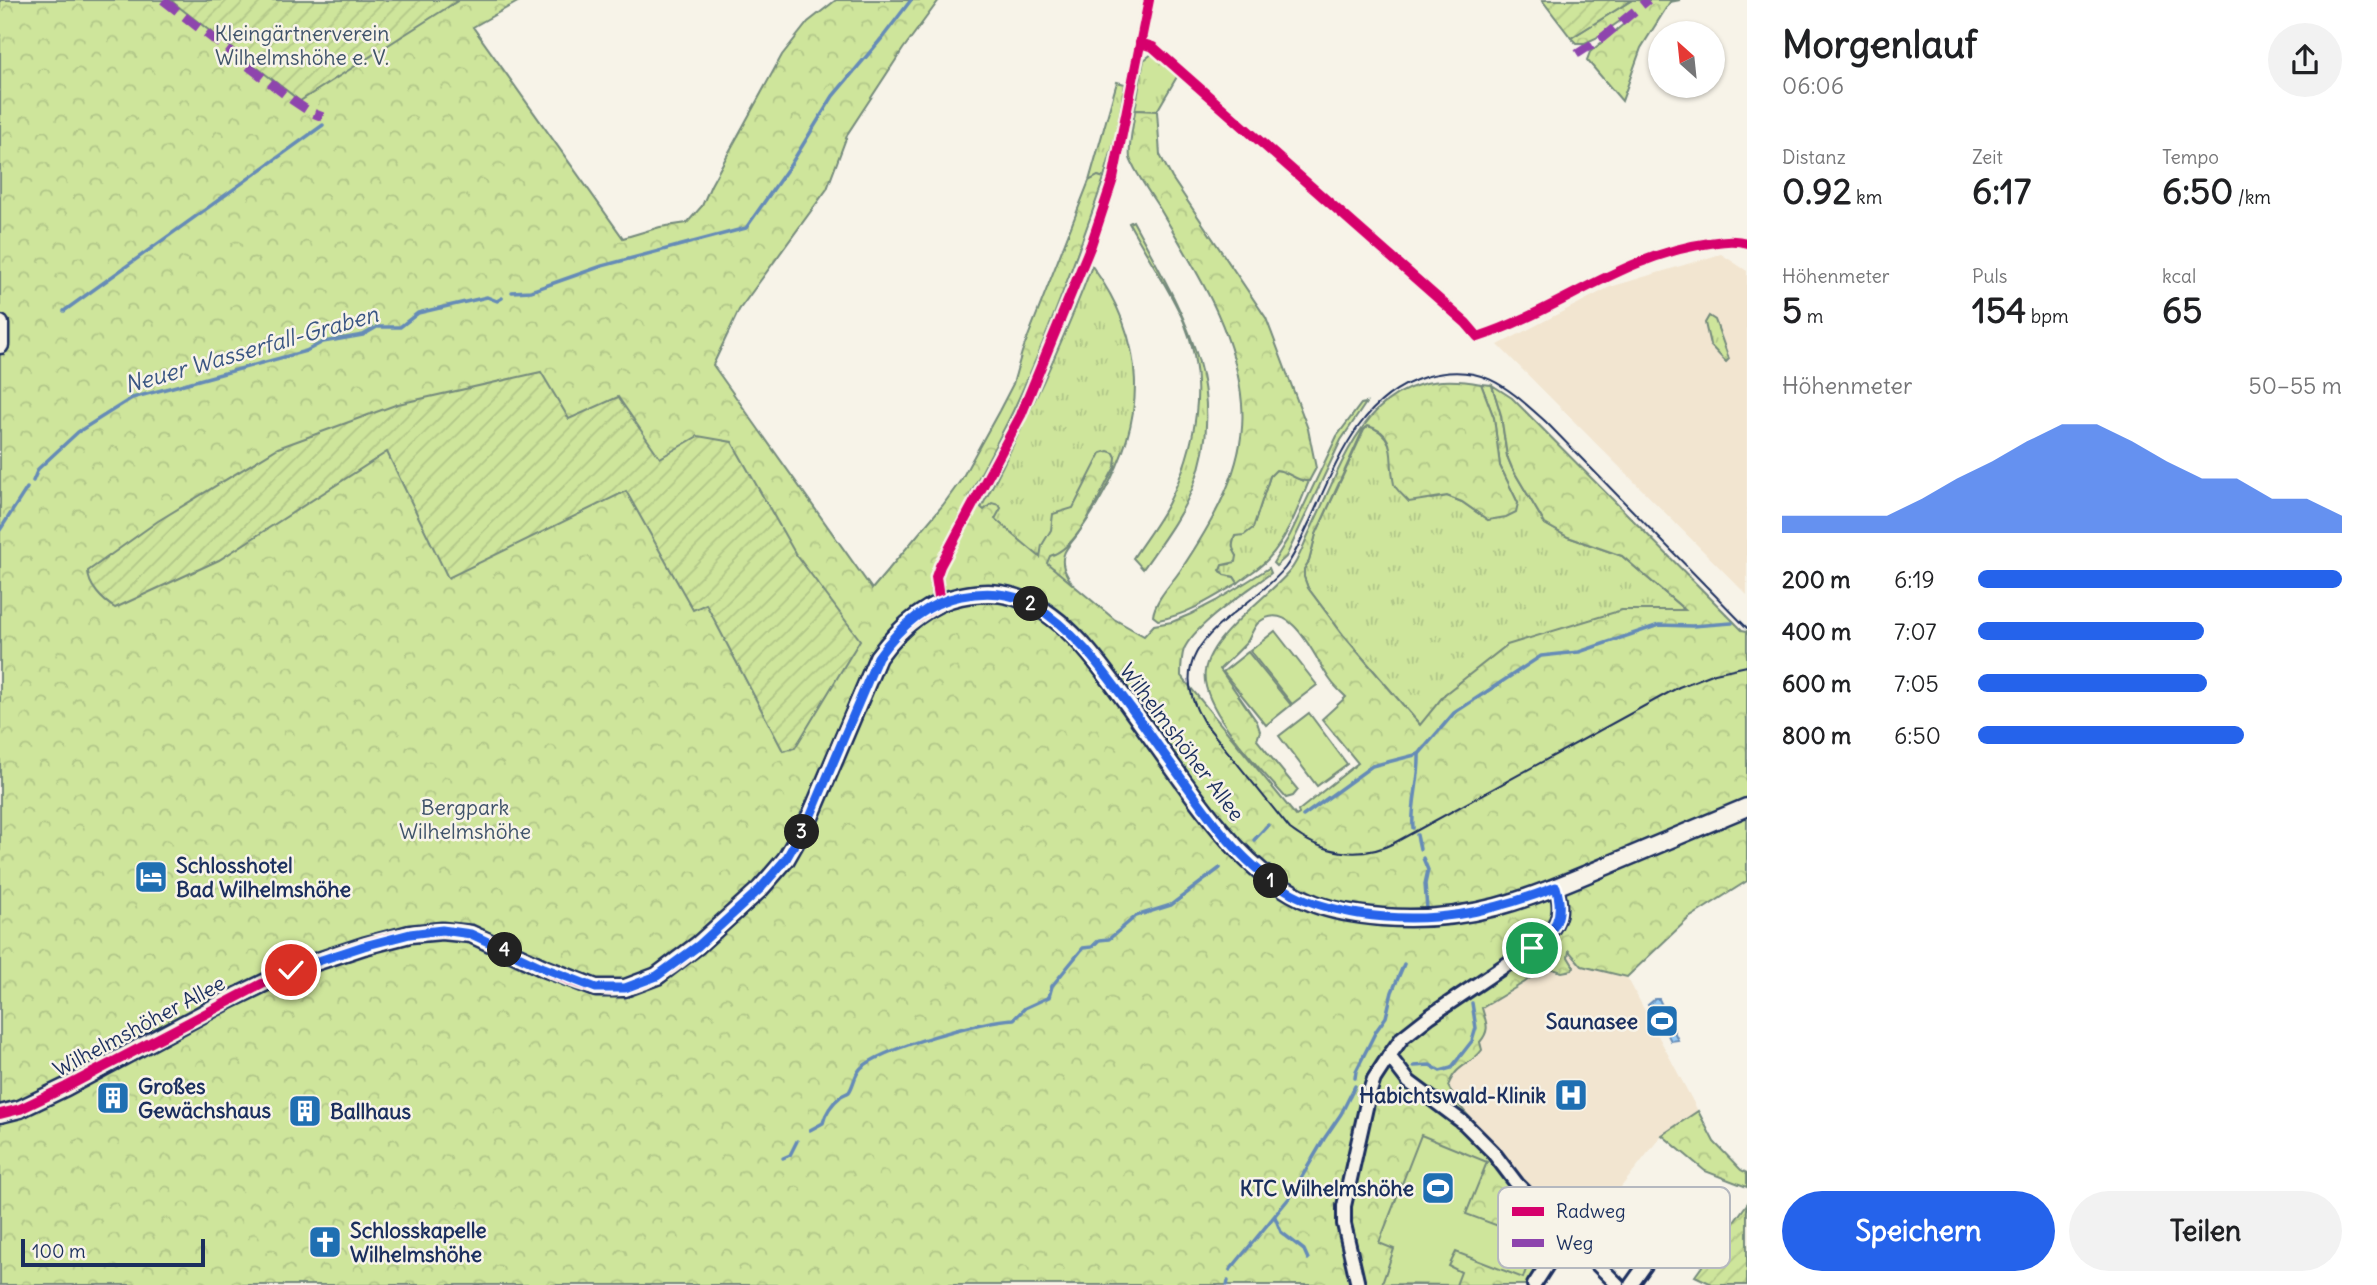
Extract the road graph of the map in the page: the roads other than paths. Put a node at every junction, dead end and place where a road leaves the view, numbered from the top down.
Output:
1 (0, 324) edge
2 (0, 345) edge
3 (1747, 807) edge
4 (1556, 887) junction
5 (1389, 1056) junction
6 (0, 1114) edge
7 (1520, 1187) edge
8 (1545, 1268) edge
9 (1601, 1268) edge
10 (1643, 1268) edge
11 (1358, 1285) edge
12 (1534, 1285) edge
13 (1618, 1285) edge
14 (1631, 1285) edge

1 - 2 main road
3 - 4 main road, Wilhelmshöher Allee
4 - 5 street
4 - 6 main road, Wilhelmshöher Allee
5 - 7 street
5 - 11 street
8 - 12 street
9 - 13 street
10 - 14 street

